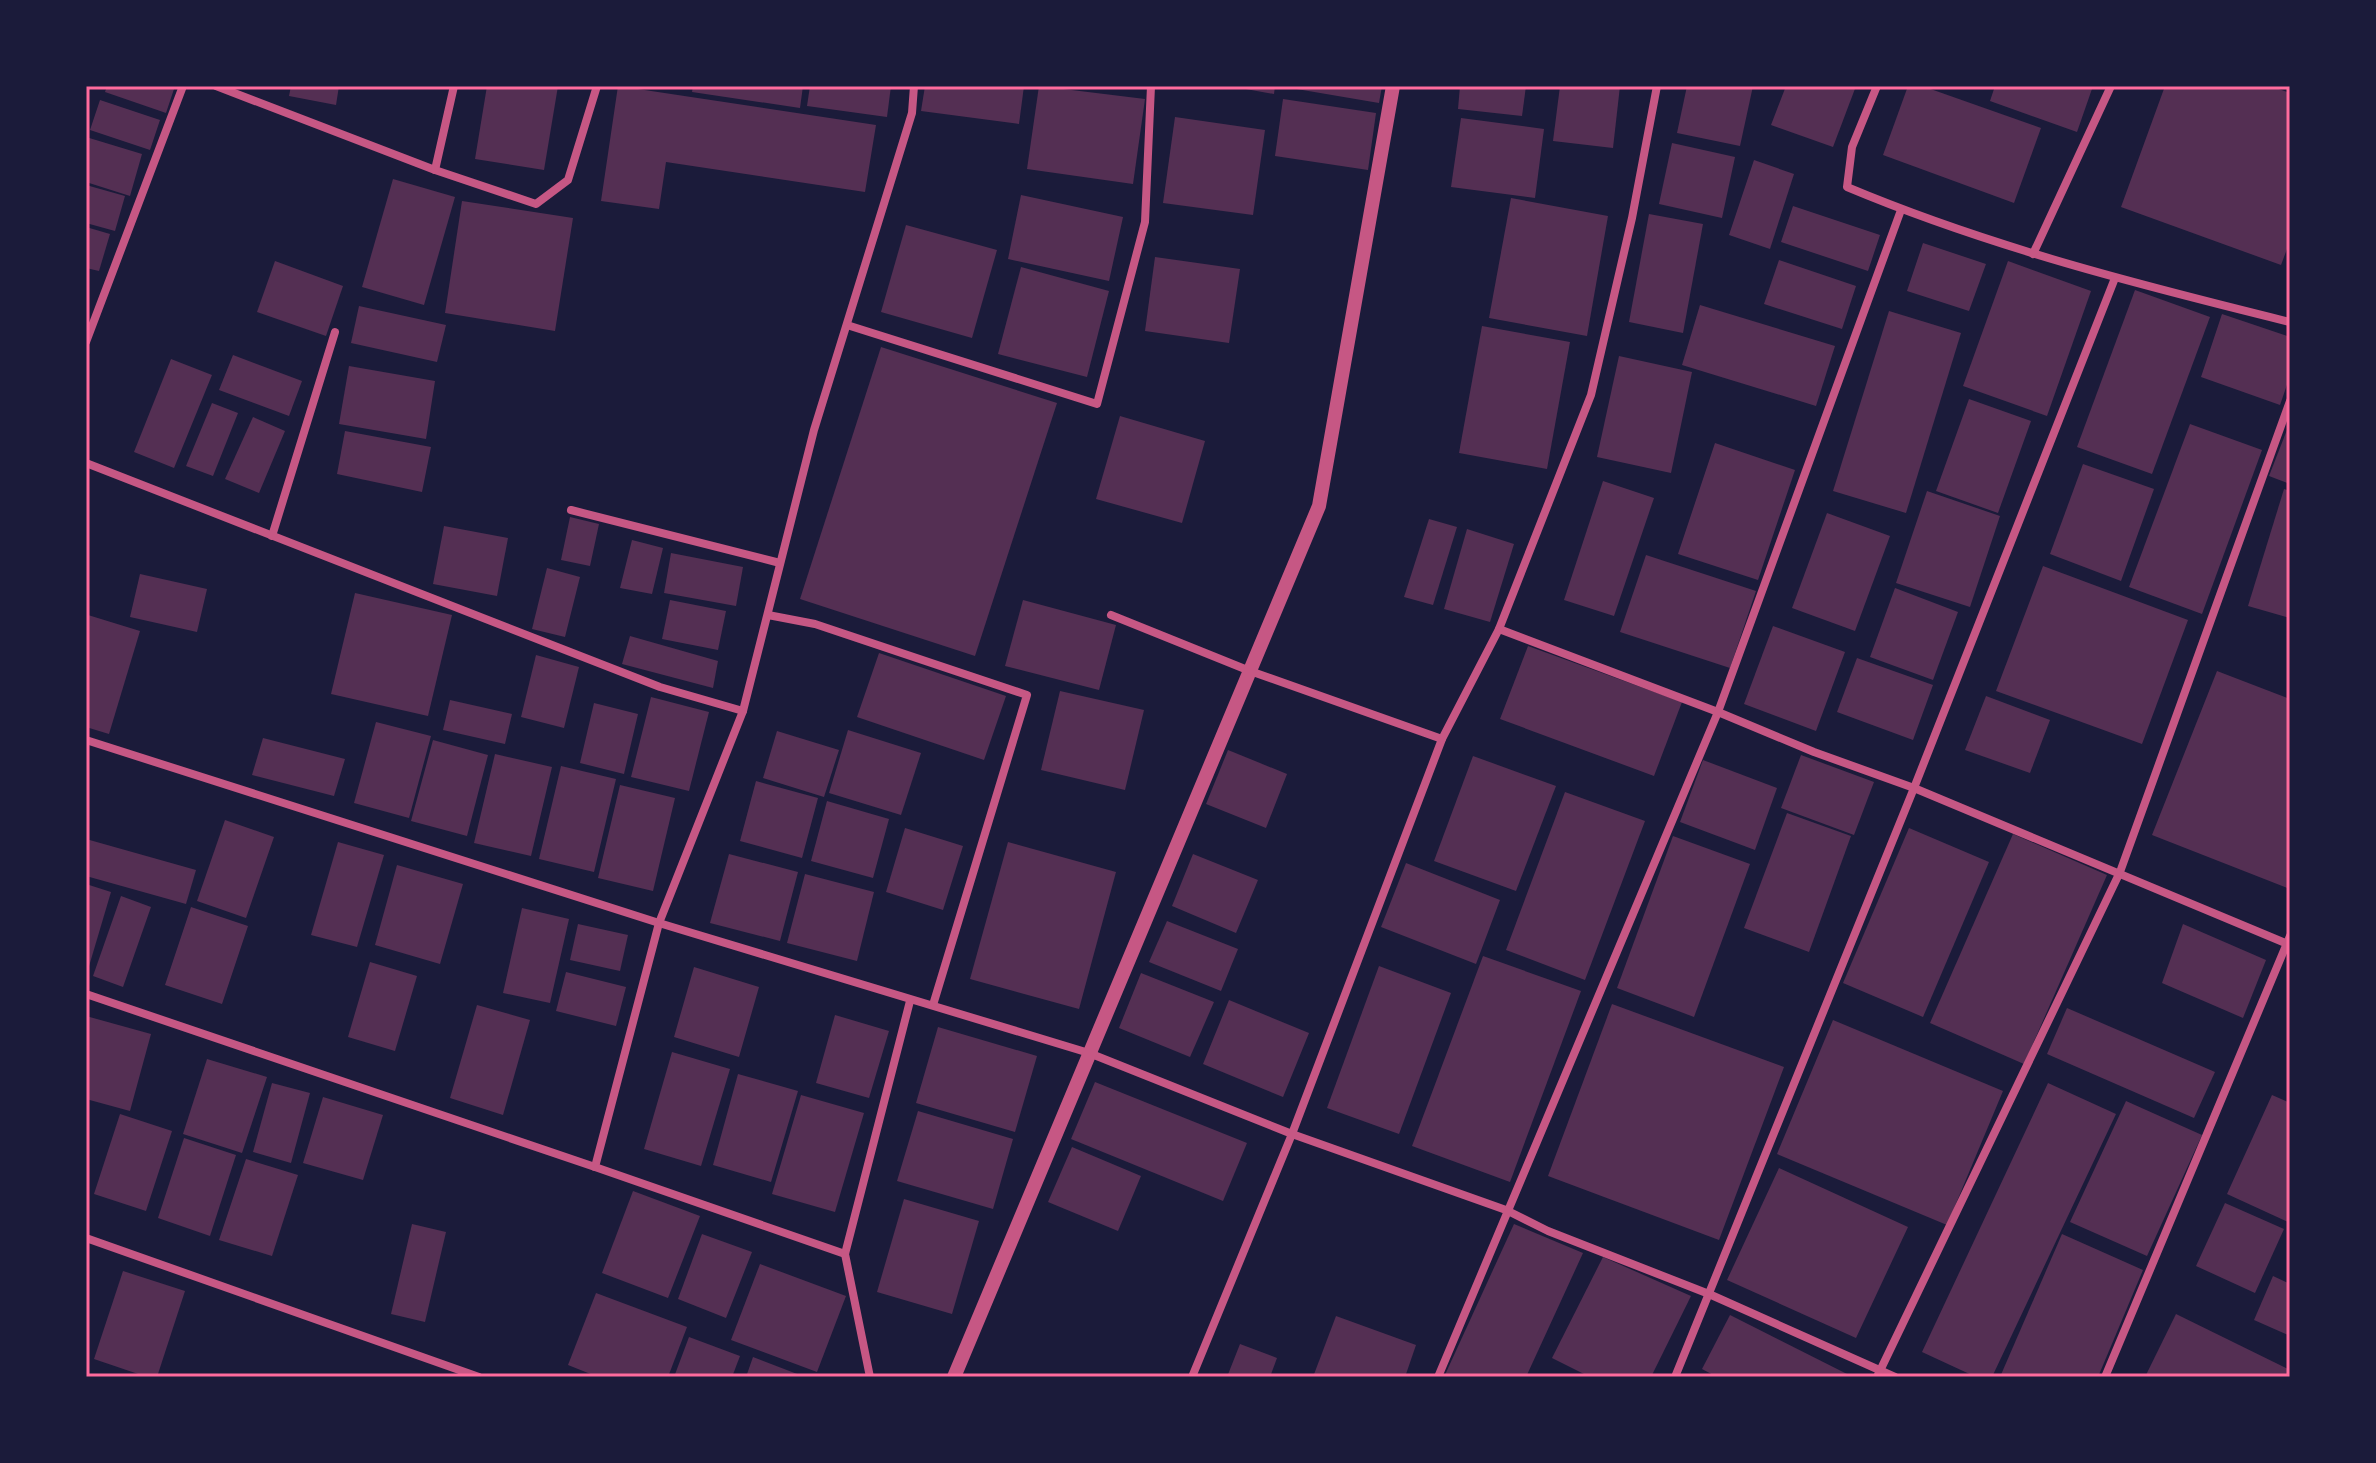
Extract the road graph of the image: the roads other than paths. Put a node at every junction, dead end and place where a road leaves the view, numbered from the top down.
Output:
1 (183, 86) edge
2 (216, 86) edge
3 (454, 86) edge
4 (597, 86) edge
5 (914, 86) edge
6 (1151, 86) edge
7 (1393, 86) edge
8 (1657, 86) edge
9 (1877, 86) edge
10 (2111, 86) edge
11 (435, 170) junction
12 (1901, 210) junction
13 (2033, 254) junction
14 (2115, 278) junction
15 (2290, 322) edge
16 (847, 325) junction
17 (335, 332) dead end
18 (86, 342) edge
19 (2290, 401) edge
20 (86, 463) edge
21 (571, 510) dead end
22 (272, 536) junction
23 (780, 563) junction
24 (768, 615) junction
25 (1111, 615) dead end
26 (1499, 629) junction
27 (1250, 671) junction
28 (743, 711) junction
29 (1718, 712) junction
30 (1442, 739) junction
31 (86, 740) edge
32 (1914, 788) junction
33 (2120, 872) junction
34 (659, 923) junction
35 (2289, 942) edge
36 (86, 994) edge
37 (910, 1001) junction
38 (933, 1005) junction
39 (1089, 1053) junction
40 (1292, 1134) junction
41 (595, 1167) junction
42 (1506, 1210) junction
43 (86, 1238) edge
44 (845, 1254) junction
45 (1709, 1294) junction
46 (1879, 1374) edge
47 (479, 1377) edge
48 (870, 1377) edge
49 (954, 1377) edge
50 (1192, 1377) edge
51 (1438, 1377) edge
52 (1675, 1377) edge
53 (1895, 1377) edge
54 (2105, 1377) edge

1 - 18 street
2 - 11 street
3 - 11 street
4 - 11 street
5 - 16 street
6 - 16 street
7 - 27 street
8 - 26 street
9 - 12 street
10 - 13 street
12 - 13 street
12 - 29 street
13 - 14 street
14 - 15 street
14 - 32 street
16 - 23 street
17 - 22 street
19 - 33 street
20 - 22 street
21 - 23 street
22 - 28 street
23 - 24 street
24 - 28 street
24 - 38 street
25 - 27 street
26 - 29 street
26 - 30 street
27 - 30 street
27 - 39 street
28 - 34 street
29 - 32 street
29 - 42 street
30 - 40 street
31 - 34 street
32 - 33 street
32 - 45 street
33 - 35 street
33 - 46 street
34 - 37 street
34 - 41 street
35 - 54 street
36 - 41 street
37 - 38 street
37 - 44 street
38 - 39 street
39 - 40 street
39 - 49 street
40 - 42 street
40 - 50 street
41 - 44 street
42 - 45 street
42 - 51 street
43 - 47 street
44 - 48 street
45 - 46 street
45 - 52 street
46 - 53 street

